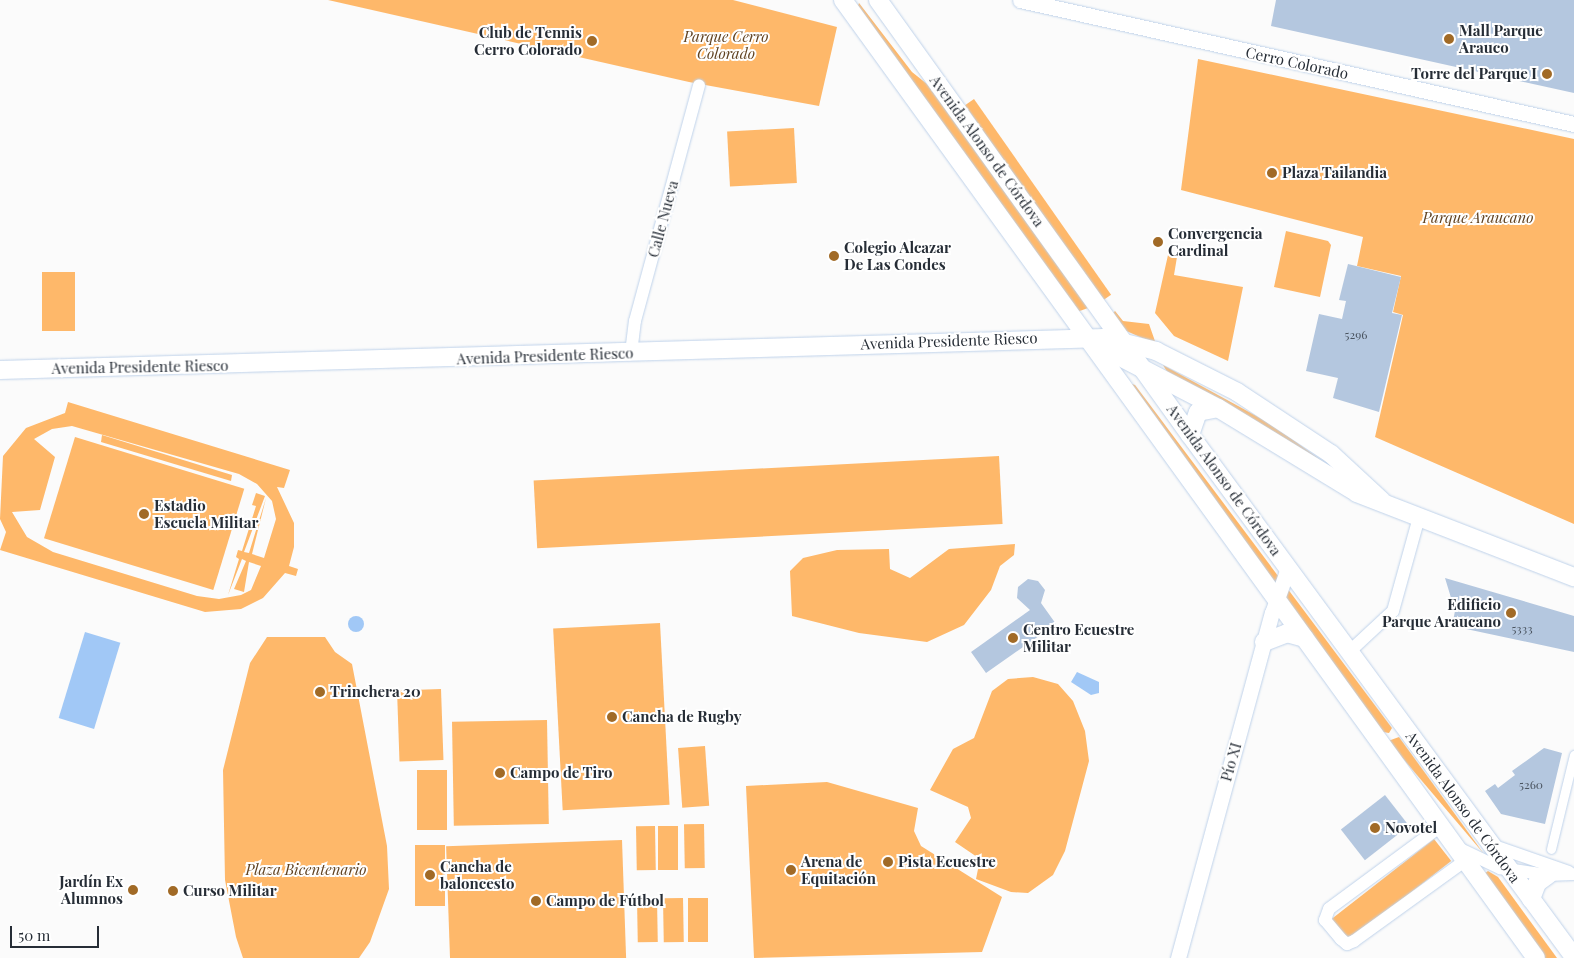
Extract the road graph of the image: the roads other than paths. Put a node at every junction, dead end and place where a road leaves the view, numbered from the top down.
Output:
1 (843, 0) edge
2 (878, 0) edge
3 (1020, 0) edge
4 (699, 86) dead end
5 (1574, 124) edge
6 (1089, 338) junction
7 (1122, 340) junction
8 (631, 354) junction
9 (0, 370) edge
10 (1144, 371) junction
11 (1218, 408) junction
12 (1190, 435) junction
13 (1382, 501) junction
14 (1419, 517) junction
15 (1288, 568) junction
16 (1574, 577) edge
17 (1276, 600) junction
18 (1304, 638) junction
19 (1264, 642) junction
20 (1349, 652) junction
21 (1574, 755) edge
22 (1441, 826) junction
23 (1491, 845) junction
24 (1551, 849) dead end
25 (1461, 854) junction
26 (1509, 870) junction
27 (1574, 874) edge
28 (1548, 875) junction
29 (1531, 899) junction
30 (1574, 957) edge
31 (1178, 958) edge
32 (1536, 958) edge

1 - 6 main road, Avenida Alonso de Córdova
2 - 7 main road, Avenida Alonso de Córdova
3 - 5 street, Cerro Colorado
4 - 8 street, Calle Nueva
6 - 7 main road, Avenida Presidente Riesco
6 - 8 main road, Avenida Presidente Riesco
6 - 10 main road, Avenida Presidente Riesco
6 - 17 main road, Avenida Alonso de Córdova
7 - 10 main road, Avenida Alonso de Córdova
7 - 13 main road, Avenida Presidente Riesco
8 - 9 main road, Avenida Presidente Riesco
10 - 11 main road, Avenida Presidente Riesco
10 - 12 main road, Avenida Alonso de Córdova
11 - 12 main road
11 - 13 main road, Avenida Presidente Riesco
12 - 15 main road, Avenida Alonso de Córdova
13 - 14 main road, Avenida Presidente Riesco
14 - 16 main road, Avenida Presidente Riesco
14 - 20 street
15 - 17 street, Pío XI
15 - 20 main road, Avenida Alonso de Córdova
17 - 18 main road, Avenida Alonso de Córdova
17 - 19 street, Pío XI
18 - 19 main road
18 - 22 main road, Avenida Alonso de Córdova
19 - 31 street, Pío XI
20 - 23 main road, Avenida Alonso de Córdova
21 - 24 street
22 - 25 main road, Avenida Alonso de Córdova
22 - 25 street
23 - 26 main road, Avenida Alonso de Córdova
23 - 27 street
25 - 26 street
25 - 32 main road, Avenida Alonso de Córdova
26 - 28 street
26 - 29 main road, Avenida Alonso de Córdova
27 - 28 street
28 - 29 main road
29 - 30 main road, Avenida Alonso de Córdova

